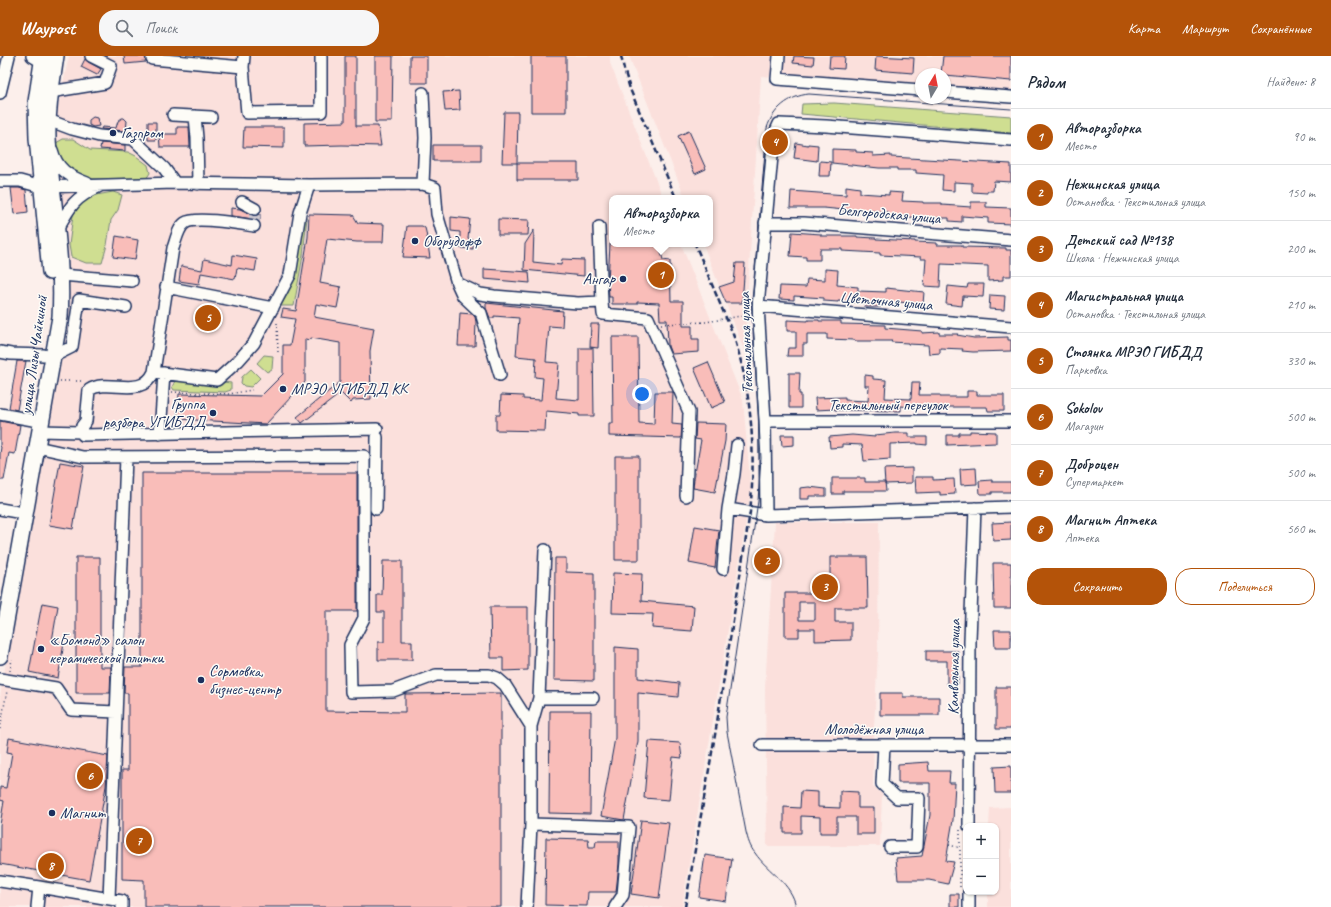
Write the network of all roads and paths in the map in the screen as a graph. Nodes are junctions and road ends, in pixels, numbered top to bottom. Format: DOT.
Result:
graph roads {
  1 [pos="9,56"];
  2 [pos="56,56"];
  3 [pos="90,56"];
  4 [pos="152,56"];
  5 [pos="321,56"];
  6 [pos="779,56"];
  7 [pos="39,58"];
  8 [pos="243,61"];
  9 [pos="915,90"];
  10 [pos="50,92"];
  11 [pos="951,92"];
  12 [pos="0,93"];
  13 [pos="423,93"];
  14 [pos="1011,97"];
  15 [pos="173,115"];
  16 [pos="195,116"];
  17 [pos="211,117"];
  18 [pos="48,120"];
  19 [pos="48,138"];
  20 [pos="1011,140"];
  21 [pos="0,181"];
  22 [pos="175,183"];
  23 [pos="105,184"];
  24 [pos="198,184"];
  25 [pos="424,184"];
  26 [pos="309,185"];
  27 [pos="47,186"];
  28 [pos="242,202"];
  29 [pos="255,209"];
  30 [pos="765,222"];
  31 [pos="254,226"];
  32 [pos="599,227"];
  33 [pos="57,230"];
  34 [pos="1011,240"];
  35 [pos="61,275"];
  36 [pos="132,281"];
  37 [pos="457,283"];
  38 [pos="166,287"];
  39 [pos="602,302"];
  40 [pos="126,307"];
  41 [pos="273,308"];
  42 [pos="753,308"];
  43 [pos="657,324"];
  44 [pos="1011,327"];
  45 [pos="0,352"];
  46 [pos="278,353"];
  47 [pos="49,356"];
  48 [pos="159,373"];
  49 [pos="500,375"];
  50 [pos="59,380"];
  51 [pos="90,382"];
  52 [pos="252,390"];
  53 [pos="163,392"];
  54 [pos="0,414"];
  55 [pos="765,421"];
  56 [pos="1011,421"];
  57 [pos="36,425"];
  58 [pos="81,432"];
  59 [pos="160,434"];
  60 [pos="737,445"];
  61 [pos="37,447"];
  62 [pos="126,457"];
  63 [pos="686,496"];
  64 [pos="1011,507"];
  65 [pos="975,508"];
  66 [pos="0,509"];
  67 [pos="376,509"];
  68 [pos="728,509"];
  69 [pos="17,512"];
  70 [pos="766,514"];
  71 [pos="545,550"];
  72 [pos="723,569"];
  73 [pos="0,602"];
  74 [pos="2,631"];
  75 [pos="6,657"];
  76 [pos="4,680"];
  77 [pos="539,698"];
  78 [pos="593,698"];
  79 [pos="116,712"];
  80 [pos="531,726"];
  81 [pos="0,729"];
  82 [pos="969,744"];
  83 [pos="762,745"];
  84 [pos="884,745"];
  85 [pos="1011,745"];
  86 [pos="969,823"];
  87 [pos="531,824"];
  88 [pos="949,845"];
  89 [pos="890,847"];
  90 [pos="960,848"];
  91 [pos="0,881"];
  92 [pos="39,888"];
  93 [pos="969,895"];
  94 [pos="109,899"];
  95 [pos="37,907"];
  96 [pos="122,907"];
  97 [pos="527,907"];
  98 [pos="616,907"];
  99 [pos="969,907"];
  1 -- 12 [label="street"];
  2 -- 10 [label="main road, улица Лизы Чайкиной"];
  3 -- 10 [label="street"];
  4 -- 8 [label="street"];
  5 -- 8 [label="street"];
  6 -- 9 [label="street"];
  7 -- 27 [label="main road, улица Лизы Чайкиной"];
  10 -- 18 [label="main road, улица Лизы Чайкиной"];
  11 -- 14 [label="street"];
  13 -- 25 [label="street"];
  15 -- 16 [label="street"];
  16 -- 17 [label="street"];
  16 -- 24 [label="street"];
  18 -- 19 [label="main road, улица Лизы Чайкиной"];
  18 -- 22 [label="street"];
  19 -- 23 [label="street"];
  19 -- 27 [label="main road, улица Лизы Чайкиной"];
  20 -- 30 [label="street, Текстильная улица"];
  21 -- 27 [label="street"];
  22 -- 23 [label="street"];
  22 -- 24 [label="street"];
  23 -- 27 [label="street"];
  23 -- 33 [label="street"];
  24 -- 26 [label="street"];
  25 -- 26 [label="street"];
  25 -- 37 [label="street"];
  26 -- 41 [label="street"];
  27 -- 33 [label="main road, улица Лизы Чайкиной"];
  27 -- 47 [label="main road, улица Лизы Чайкиной"];
  28 -- 29 [label="street"];
  30 -- 34 [label="street, Белгородская улица"];
  30 -- 42 [label="street, Текстильная улица"];
  31 -- 38 [label="street"];
  32 -- 39 [label="street"];
  33 -- 35 [label="main road, улица Лизы Чайкиной"];
  35 -- 36 [label="street"];
  35 -- 47 [label="main road, улица Лизы Чайкиной"];
  37 -- 39 [label="street"];
  37 -- 49 [label="street"];
  38 -- 41 [label="street"];
  38 -- 48 [label="street"];
  39 -- 63 [label="street"];
  40 -- 47 [label="street"];
  41 -- 46 [label="path"];
  41 -- 48 [label="street"];
  42 -- 43 [label="path"];
  42 -- 44 [label="street, Цветочная улица"];
  42 -- 55 [label="street, Текстильная улица"];
  45 -- 47 [label="street"];
  47 -- 57 [label="main road, улица Лизы Чайкиной"];
  48 -- 53 [label="street"];
  48 -- 58 [label="street"];
  50 -- 51 [label="path"];
  52 -- 53 [label="path"];
  53 -- 59 [label="street"];
  54 -- 57 [label="street"];
  55 -- 56 [label="street, Текстильный переулок"];
  55 -- 70 [label="street, Текстильная улица"];
  57 -- 58 [label="street"];
  57 -- 61 [label="main road, улица Лизы Чайкиной"];
  57 -- 69 [label="main road, улица Лизы Чайкиной"];
  58 -- 59 [label="street"];
  59 -- 67 [label="street"];
  60 -- 68 [label="street"];
  61 -- 62 [label="street"];
  61 -- 74 [label="main road, улица Лизы Чайкиной"];
  62 -- 79 [label="street"];
  62 -- 80 [label="street"];
  64 -- 65 [label="street"];
  65 -- 70 [label="street"];
  65 -- 82 [label="street, Камвольная улица"];
  66 -- 69 [label="street"];
  68 -- 70 [label="street"];
  68 -- 72 [label="street"];
  69 -- 73 [label="main road, улица Лизы Чайкиной"];
  71 -- 77 [label="street"];
  74 -- 75 [label="main road, улица Лизы Чайкиной"];
  75 -- 76 [label="path"];
  76 -- 79 [label="street"];
  76 -- 81 [label="path"];
  77 -- 78 [label="street"];
  77 -- 80 [label="street"];
  79 -- 94 [label="street"];
  80 -- 87 [label="street"];
  82 -- 84 [label="street, Молодёжная улица"];
  82 -- 85 [label="street, Молодёжная улица"];
  82 -- 86 [label="street, Камвольная улица"];
  83 -- 84 [label="street, Молодёжная улица"];
  84 -- 89 [label="street"];
  87 -- 97 [label="street"];
  87 -- 98 [label="street"];
  88 -- 90 [label="path"];
  91 -- 92 [label="street"];
  92 -- 94 [label="street"];
  92 -- 95 [label="street"];
  93 -- 99 [label="street"];
  94 -- 96 [label="street"];
}
